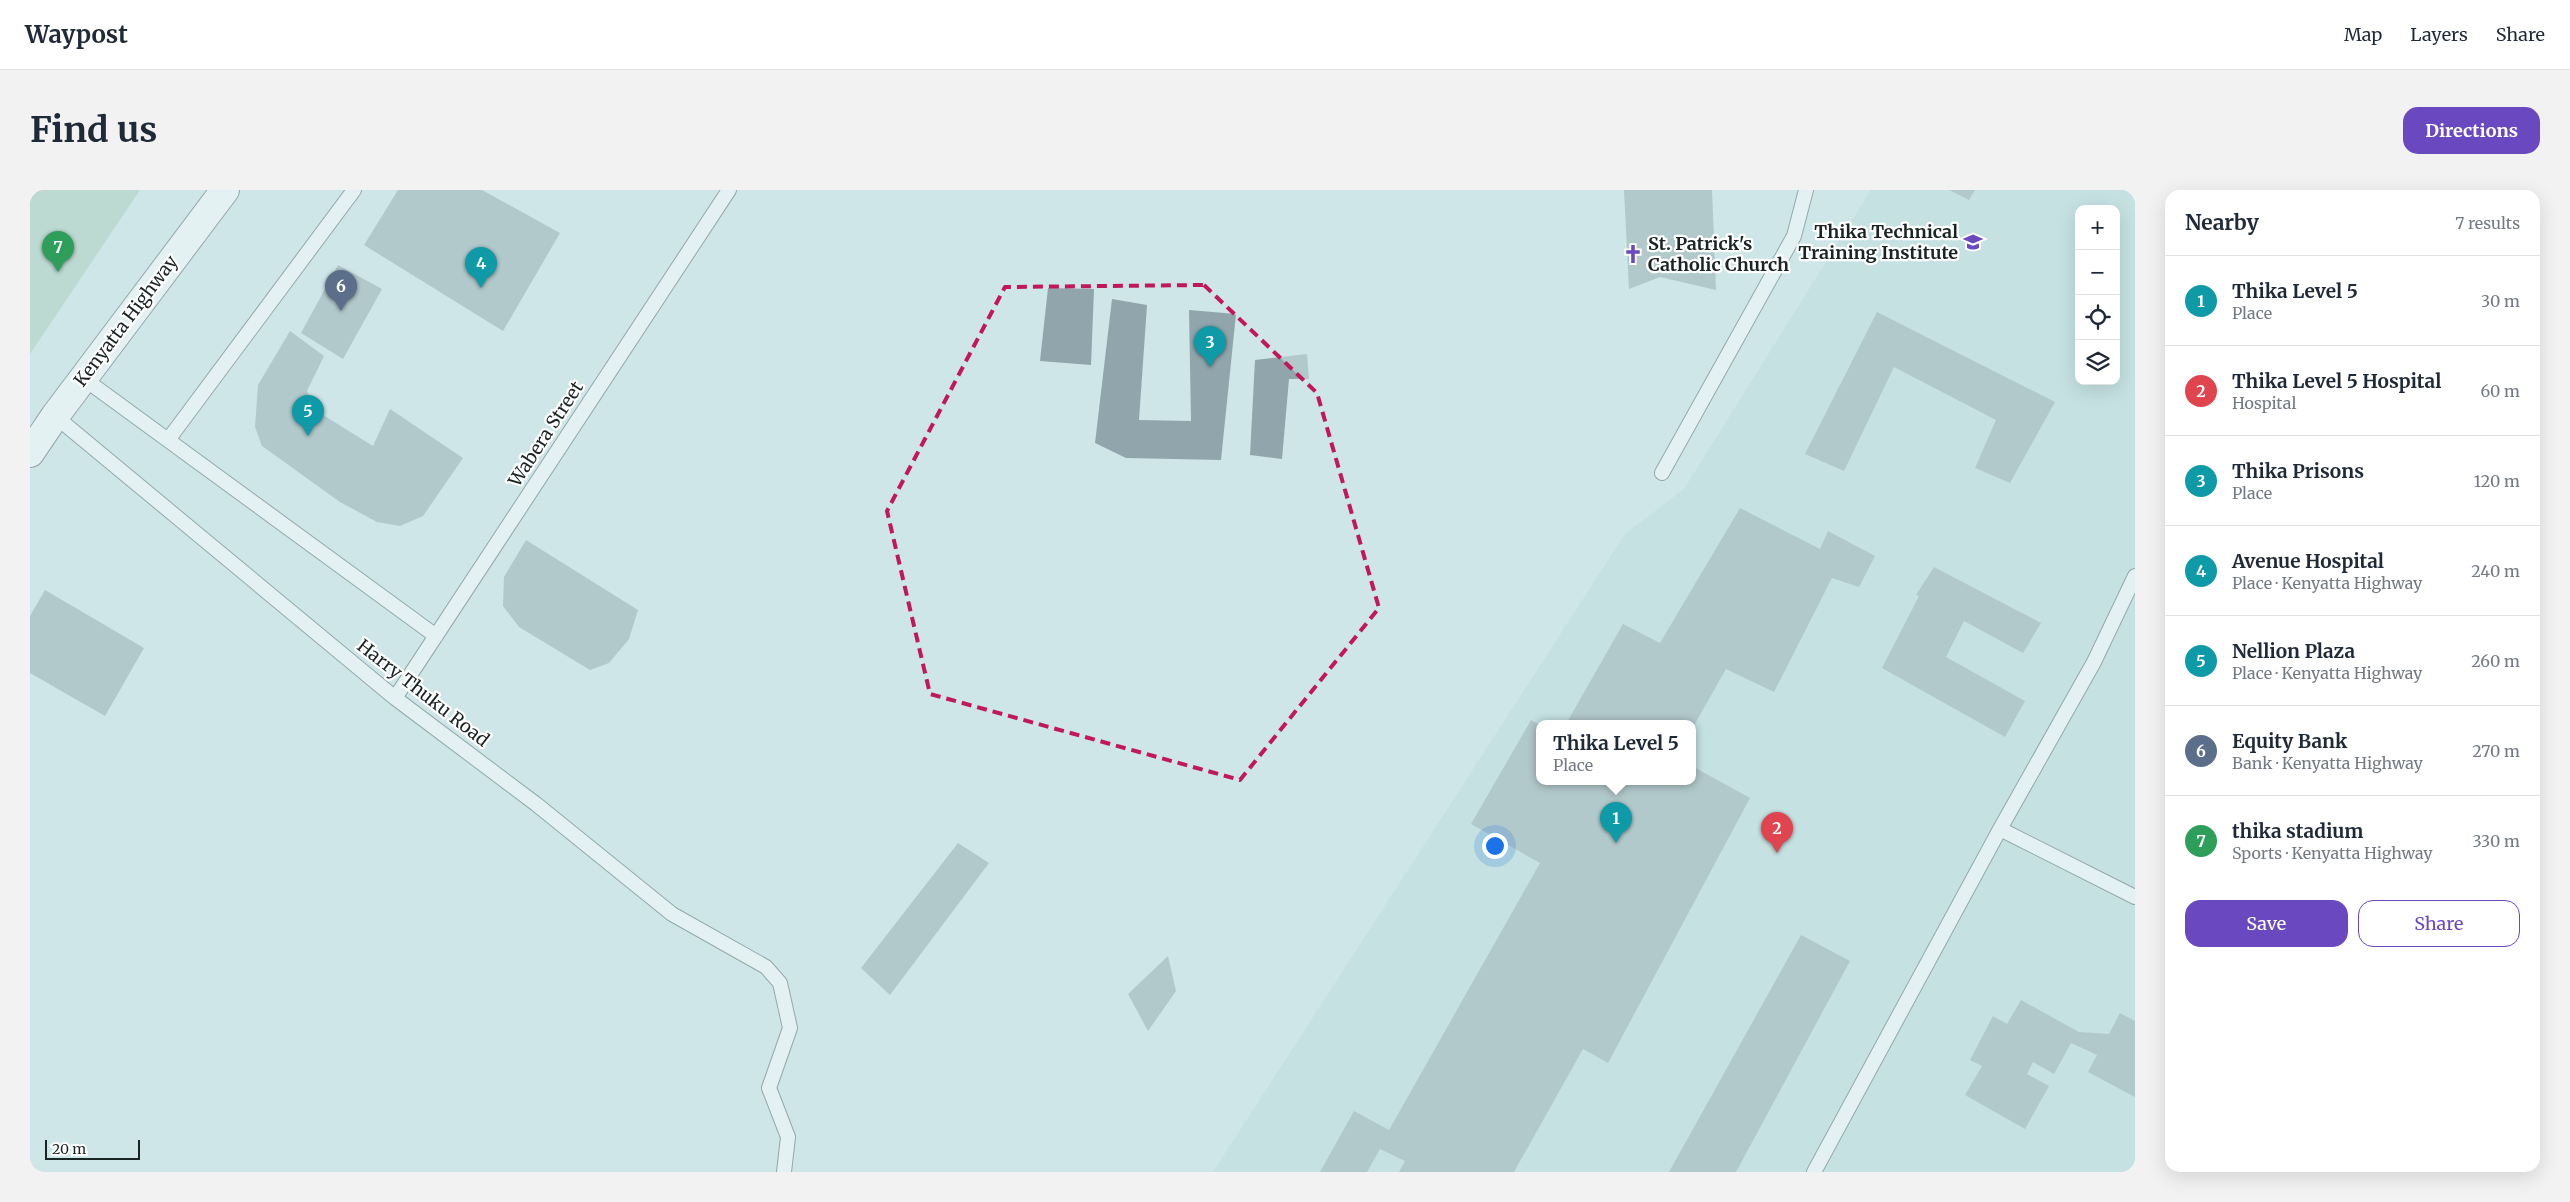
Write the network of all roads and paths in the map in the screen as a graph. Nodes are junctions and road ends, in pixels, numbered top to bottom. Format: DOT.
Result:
graph roads {
  1 [pos="225,190"];
  2 [pos="354,190"];
  3 [pos="729,190"];
  4 [pos="1806,190"];
  5 [pos="83,378"];
  6 [pos="55,416"];
  7 [pos="168,440"];
  8 [pos="30,452"];
  9 [pos="1662,473"];
  10 [pos="2135,576"];
  11 [pos="2130,601"];
  12 [pos="436,636"];
  13 [pos="395,698"];
  14 [pos="2000,829"];
  15 [pos="2135,897"];
  16 [pos="784,1172"];
  17 [pos="1814,1172"];
  1 -- 5 [label="street, Kenyatta Highway"];
  2 -- 7 [label="lane"];
  3 -- 12 [label="lane, Wabera Street"];
  4 -- 9 [label="lane"];
  5 -- 6 [label="street, Kenyatta Highway"];
  5 -- 7 [label="lane"];
  6 -- 8 [label="street, Kenyatta Highway"];
  6 -- 13 [label="lane, Harry Thuku Road"];
  7 -- 12 [label="lane"];
  10 -- 11 [label="lane"];
  11 -- 14 [label="lane"];
  12 -- 13 [label="lane, Wabera Street"];
  13 -- 16 [label="lane, Harry Thuku Road"];
  14 -- 15 [label="lane"];
  14 -- 17 [label="lane"];
}
